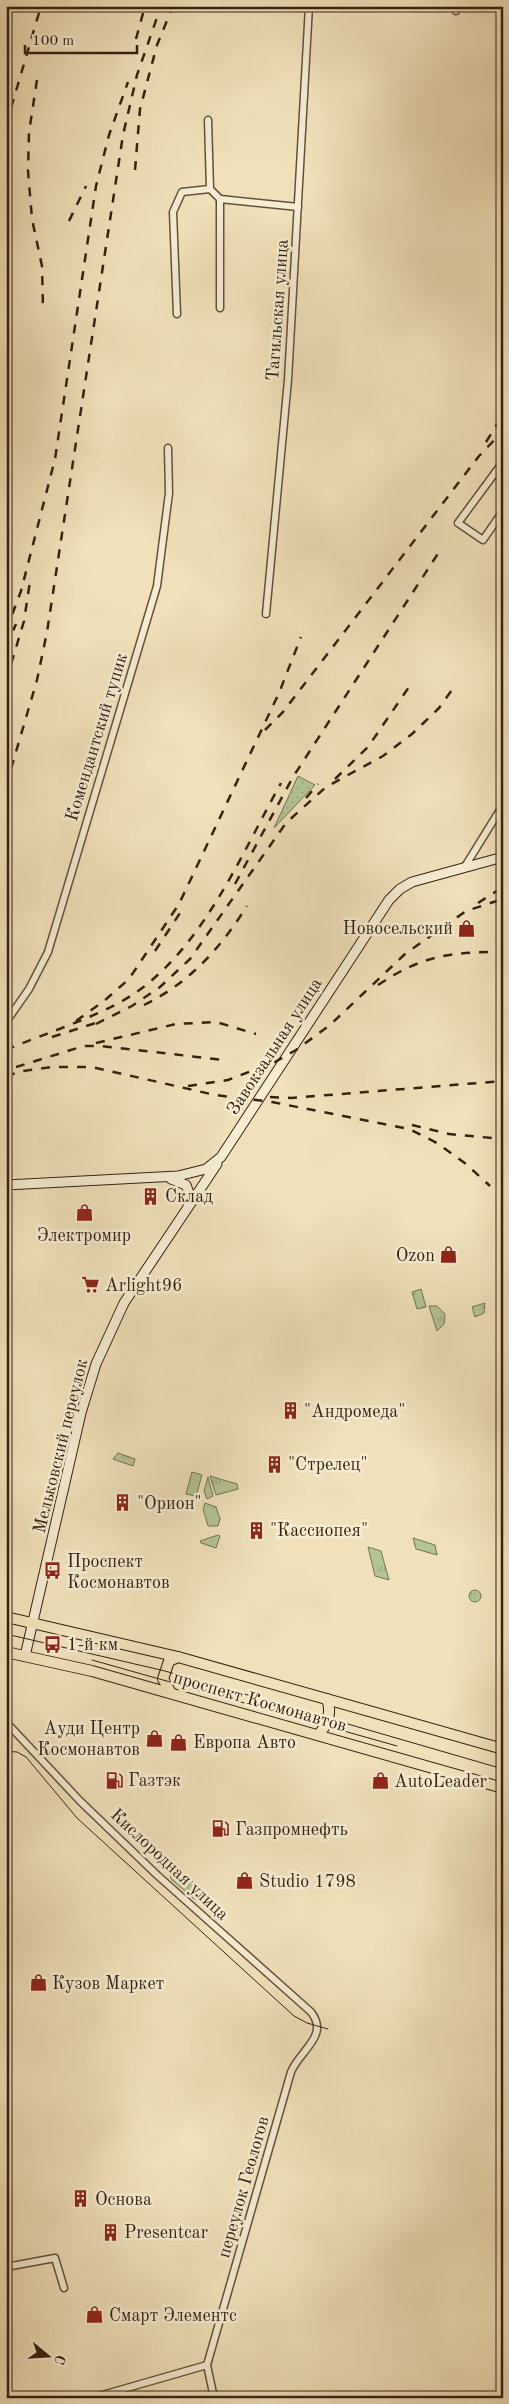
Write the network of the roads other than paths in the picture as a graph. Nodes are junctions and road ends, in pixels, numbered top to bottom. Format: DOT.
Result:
graph roads {
  1 [pos="309,6"];
  2 [pos="208,120"];
  3 [pos="210,189"];
  4 [pos="220,199"];
  5 [pos="298,207"];
  6 [pos="220,308"];
  7 [pos="177,314"];
  8 [pos="168,448"];
  9 [pos="503,462"];
  10 [pos="503,512"];
  11 [pos="266,614"];
  12 [pos="503,805"];
  13 [pos="503,857"];
  14 [pos="463,869"];
  15 [pos="6,1022"];
  16 [pos="222,1157"];
  17 [pos="163,1178"];
  18 [pos="6,1185"];
  19 [pos="184,1216"];
  20 [pos="6,1618"];
  21 [pos="33,1623"];
  22 [pos="6,1652"];
  23 [pos="25,1656"];
  24 [pos="178,1657"];
  25 [pos="171,1693"];
  26 [pos="327,1699"];
  27 [pos="6,1722"];
  28 [pos="318,1734"];
  29 [pos="503,1749"];
  30 [pos="503,1788"];
  31 [pos="316,2023"];
  32 [pos="6,2267"];
  33 [pos="64,2288"];
  34 [pos="207,2365"];
  35 [pos="92,2398"];
  36 [pos="214,2398"];
  1 -- 5 [label="street, Тагильская улица"];
  2 -- 3 [label="street"];
  3 -- 4 [label="street"];
  3 -- 7 [label="street"];
  4 -- 5 [label="street"];
  4 -- 6 [label="street"];
  5 -- 11 [label="street, Тагильская улица"];
  8 -- 15 [label="street, Комендантский тупик"];
  9 -- 10 [label="street"];
  12 -- 14 [label="street"];
  13 -- 14 [label="main road, Завокзальная улица"];
  14 -- 16 [label="main road, Завокзальная улица"];
  16 -- 17 [label="main road, Завокзальная улица"];
  16 -- 19 [label="main road, Мельковский переулок"];
  17 -- 18 [label="main road, Завокзальная улица"];
  17 -- 19 [label="main road"];
  19 -- 21 [label="main road, Мельковский переулок"];
  20 -- 21 [label="main road, проспект Космонавтов"];
  21 -- 23 [label="main road, Мельковский переулок"];
  21 -- 24 [label="main road, проспект Космонавтов"];
  22 -- 23 [label="main road, проспект Космонавтов"];
  23 -- 25 [label="main road, проспект Космонавтов"];
  24 -- 25 [label="main road"];
  24 -- 26 [label="main road, проспект Космонавтов"];
  25 -- 28 [label="main road, проспект Космонавтов"];
  26 -- 28 [label="main road"];
  26 -- 29 [label="main road, проспект Космонавтов"];
  27 -- 31 [label="street, Кислородная улица"];
  28 -- 30 [label="main road, проспект Космонавтов"];
  31 -- 34 [label="street, переулок Геологов"];
  32 -- 33 [label="street"];
  34 -- 35 [label="street"];
  34 -- 36 [label="street"];
}
